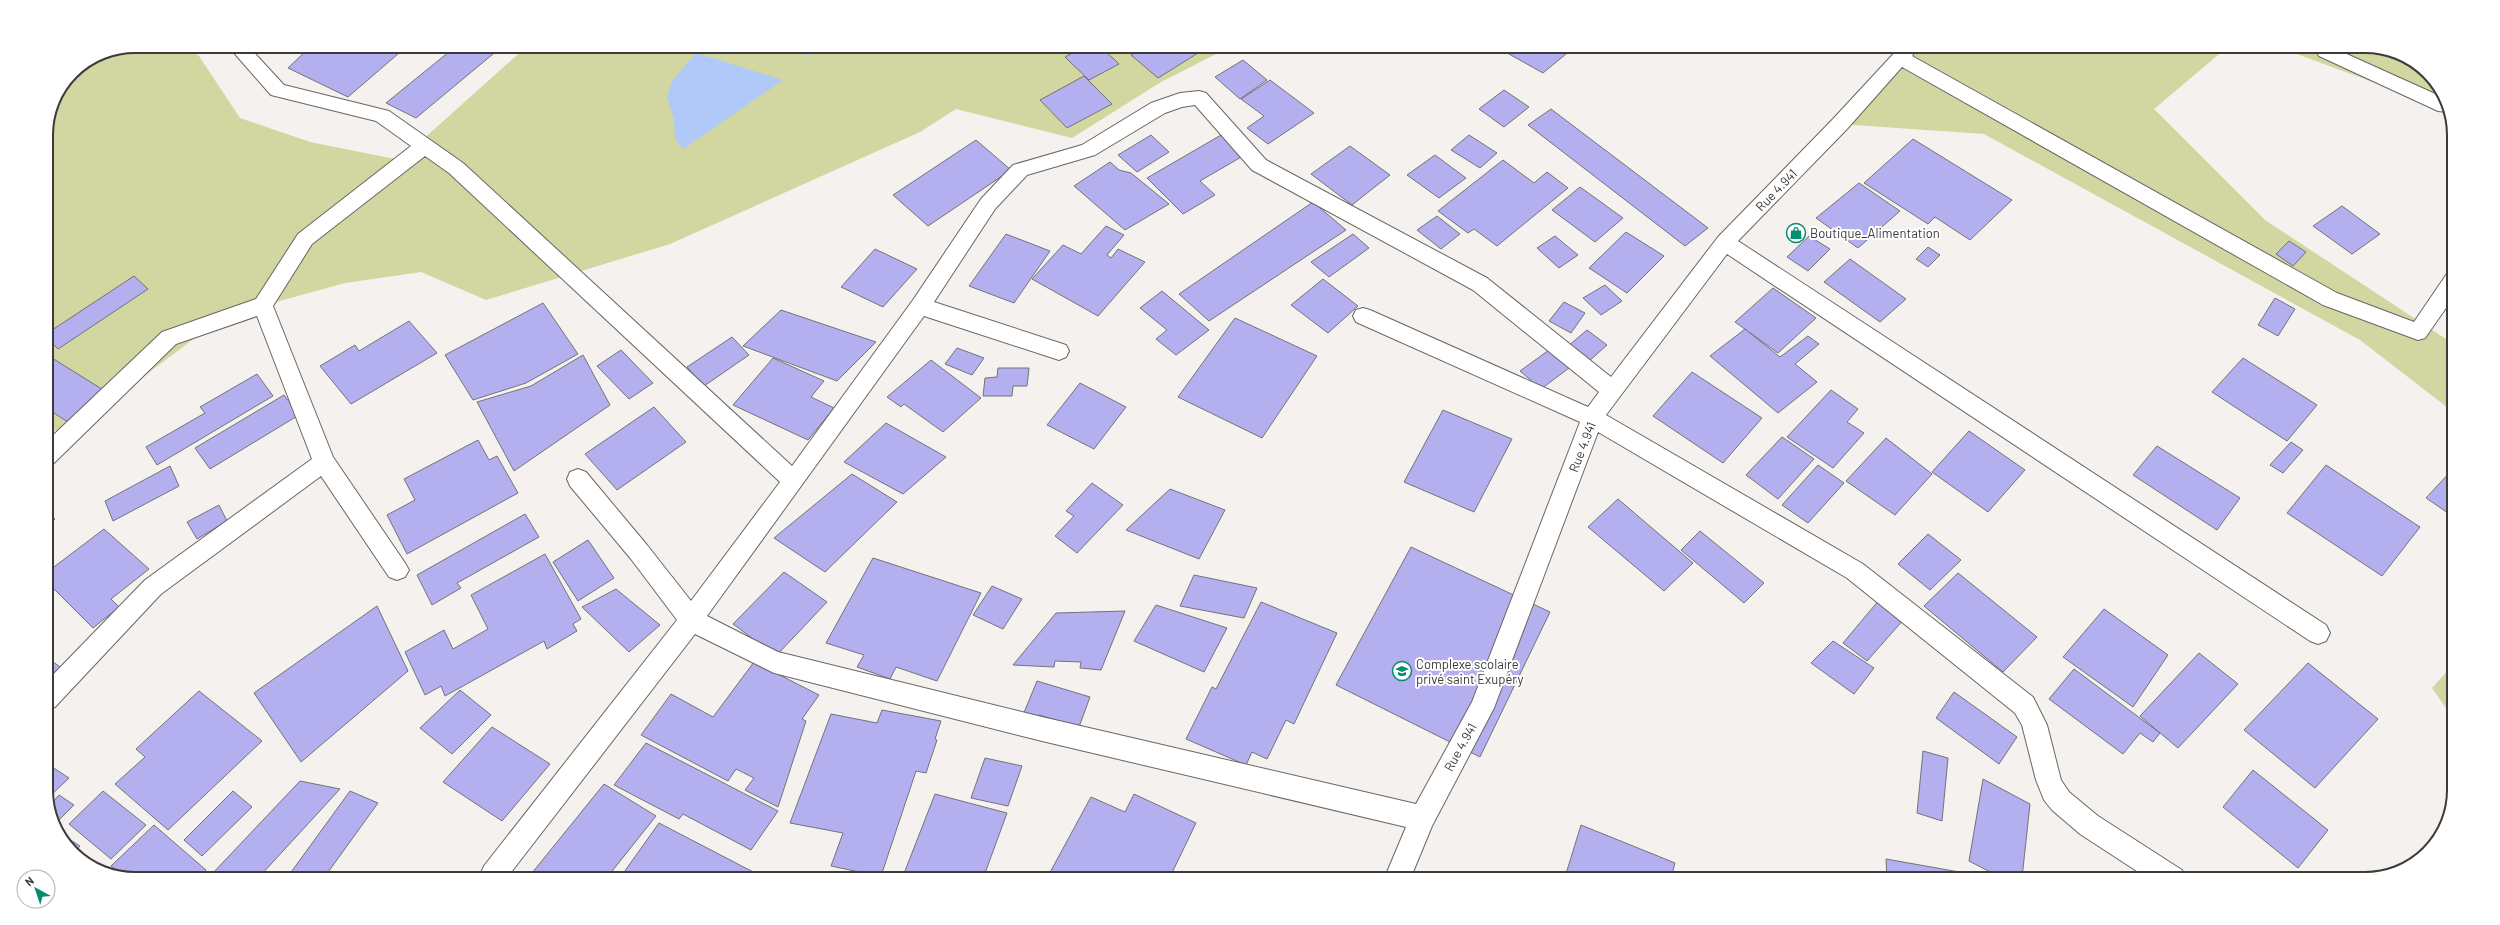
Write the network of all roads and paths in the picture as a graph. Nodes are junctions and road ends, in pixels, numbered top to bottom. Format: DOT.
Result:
graph roads {
  1 [pos="244,53"];
  2 [pos="1903,53"];
  3 [pos="2330,53"];
  4 [pos="2441,104"];
  5 [pos="425,146"];
  6 [pos="1725,242"];
  7 [pos="2447,290"];
  8 [pos="263,305"];
  9 [pos="920,306"];
  10 [pos="1363,316"];
  11 [pos="1059,350"];
  12 [pos="1613,391"];
  13 [pos="1592,418"];
  14 [pos="53,449"];
  15 [pos="324,462"];
  16 [pos="578,479"];
  17 [pos="794,481"];
  18 [pos="398,570"];
  19 [pos="691,620"];
  20 [pos="2318,633"];
  21 [pos="53,691"];
  22 [pos="1422,818"];
  23 [pos="495,872"];
  24 [pos="1400,872"];
  25 [pos="2162,872"];
  1 -- 5 [label="street"];
  2 -- 6 [label="street, Rue 4.941"];
  2 -- 7 [label="street"];
  3 -- 4 [label="street"];
  5 -- 8 [label="street"];
  5 -- 17 [label="street"];
  6 -- 12 [label="street, Rue 4.941"];
  6 -- 20 [label="street"];
  8 -- 14 [label="street"];
  8 -- 15 [label="street"];
  9 -- 11 [label="street"];
  9 -- 12 [label="street"];
  9 -- 17 [label="street"];
  10 -- 13 [label="street"];
  12 -- 13 [label="street, Rue 4.941"];
  13 -- 22 [label="street, Rue 4.941"];
  13 -- 25 [label="street"];
  15 -- 18 [label="street"];
  15 -- 21 [label="street"];
  16 -- 19 [label="street"];
  17 -- 19 [label="street"];
  19 -- 22 [label="street"];
  19 -- 23 [label="street"];
  22 -- 24 [label="street, Rue 4.941"];
}
